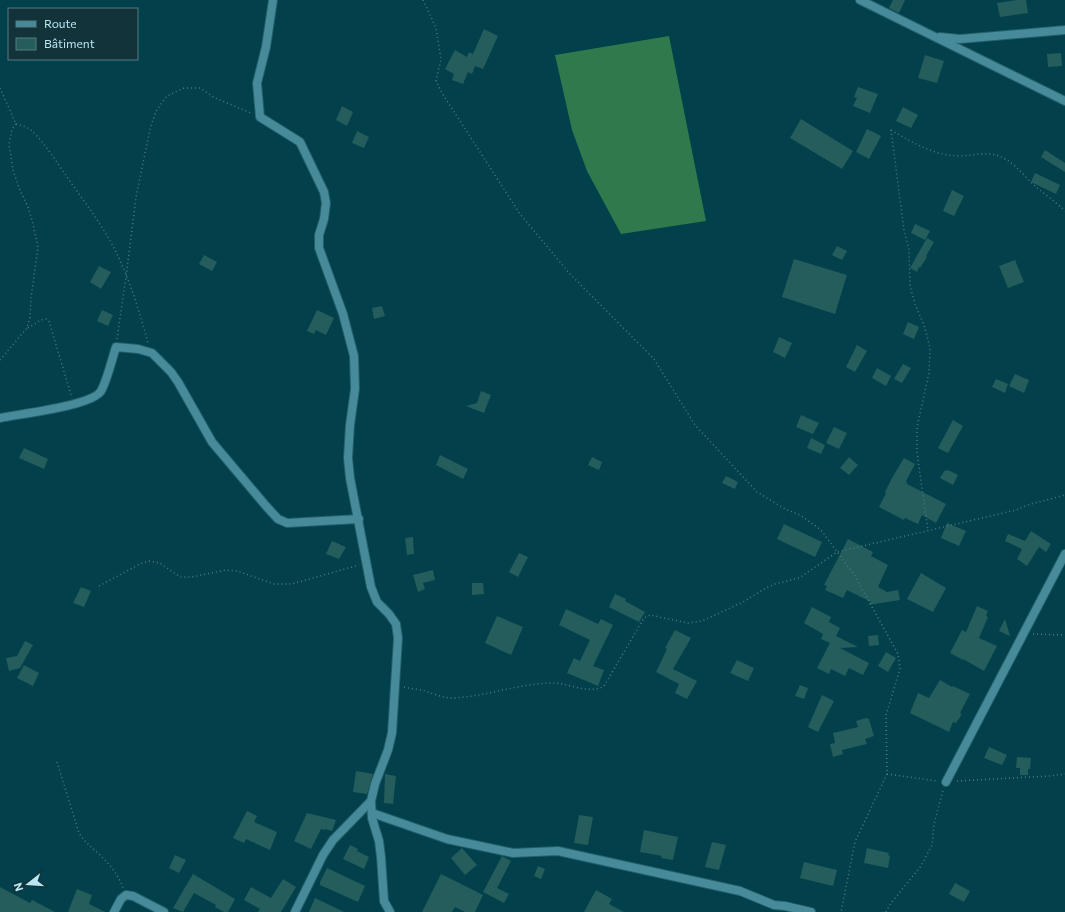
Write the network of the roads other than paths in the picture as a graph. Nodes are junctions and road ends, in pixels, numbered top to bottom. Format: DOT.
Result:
graph roads {
  1 [pos="273,0"];
  2 [pos="860,0"];
  3 [pos="1065,30"];
  4 [pos="935,37"];
  5 [pos="1065,101"];
  6 [pos="0,418"];
  7 [pos="359,519"];
  8 [pos="1065,554"];
  9 [pos="946,782"];
  10 [pos="371,800"];
  11 [pos="372,813"];
  12 [pos="774,905"];
  13 [pos="767,911"];
  14 [pos="114,912"];
  15 [pos="164,912"];
  16 [pos="295,912"];
  17 [pos="390,912"];
  18 [pos="812,912"];
  1 -- 7 [label="street"];
  2 -- 4 [label="street"];
  3 -- 4 [label="street"];
  4 -- 5 [label="street"];
  6 -- 7 [label="street"];
  7 -- 10 [label="street"];
  8 -- 9 [label="street"];
  10 -- 11 [label="street"];
  10 -- 16 [label="street"];
  11 -- 12 [label="street"];
  11 -- 17 [label="street"];
  12 -- 13 [label="street"];
  12 -- 18 [label="street"];
  14 -- 15 [label="street"];
}
